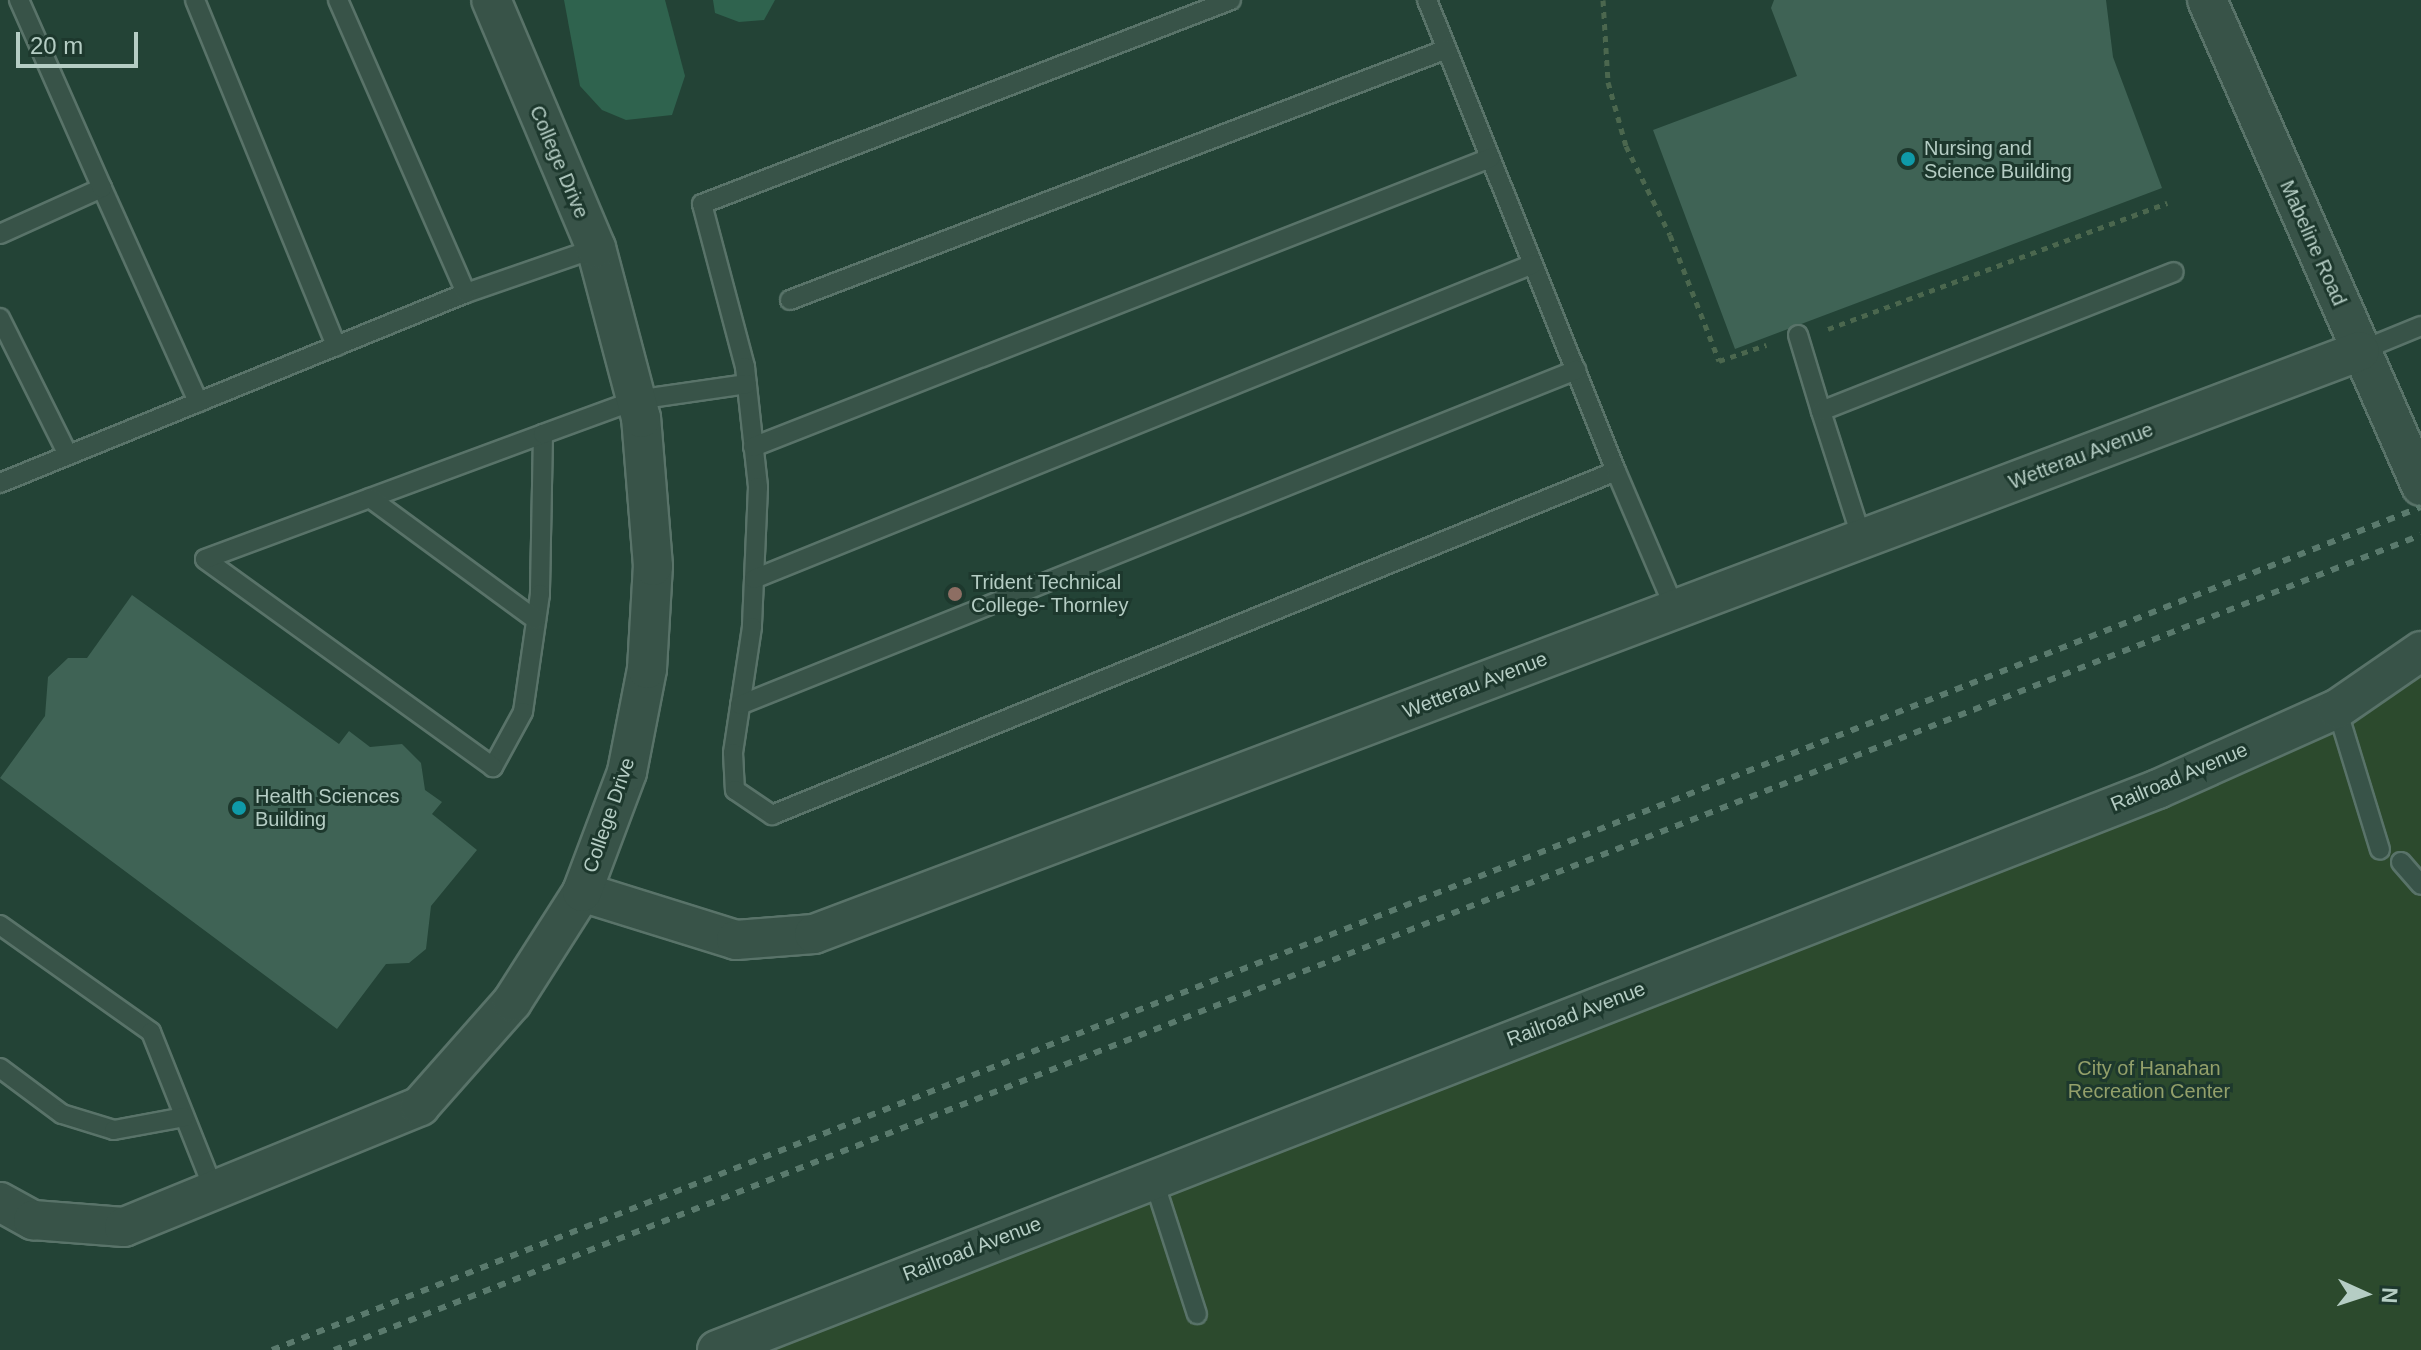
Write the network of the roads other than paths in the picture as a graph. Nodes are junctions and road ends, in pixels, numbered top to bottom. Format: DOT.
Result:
graph roads {
  1 [pos="19,0"];
  2 [pos="195,0"];
  3 [pos="338,0"];
  4 [pos="491,0"];
  5 [pos="1231,0"];
  6 [pos="1427,0"];
  7 [pos="2207,0"];
  8 [pos="1447,49"];
  9 [pos="1490,158"];
  10 [pos="102,188"];
  11 [pos="0,234"];
  12 [pos="596,248"];
  13 [pos="1533,264"];
  14 [pos="2174,272"];
  15 [pos="466,293"];
  16 [pos="790,300"];
  17 [pos="0,318"];
  18 [pos="2421,326"];
  19 [pos="1798,335"];
  20 [pos="336,346"];
  21 [pos="2360,351"];
  22 [pos="1576,370"];
  23 [pos="747,384"];
  24 [pos="636,400"];
  25 [pos="198,402"];
  26 [pos="1821,411"];
  27 [pos="543,434"];
  28 [pos="753,447"];
  29 [pos="68,455"];
  30 [pos="1616,471"];
  31 [pos="0,483"];
  32 [pos="2421,486"];
  33 [pos="370,498"];
  34 [pos="1862,539"];
  35 [pos="754,579"];
  36 [pos="1675,609"];
  37 [pos="536,620"];
  38 [pos="2421,651"];
  39 [pos="740,705"];
  40 [pos="2337,709"];
  41 [pos="2380,850"];
  42 [pos="2401,862"];
  43 [pos="2421,885"];
  44 [pos="582,892"];
  45 [pos="0,925"];
  46 [pos="0,1068"];
  47 [pos="184,1117"];
  48 [pos="1153,1178"];
  49 [pos="214,1190"];
  50 [pos="0,1202"];
  51 [pos="1197,1314"];
  52 [pos="717,1350"];
  1 -- 10 [label="lane"];
  2 -- 20 [label="lane"];
  3 -- 15 [label="lane"];
  4 -- 12 [label="street, College Drive"];
  5 -- 23 [label="lane"];
  6 -- 8 [label="lane"];
  7 -- 21 [label="street, Mabeline Road"];
  8 -- 9 [label="lane"];
  8 -- 16 [label="lane"];
  9 -- 13 [label="lane"];
  9 -- 28 [label="lane"];
  10 -- 11 [label="lane"];
  10 -- 25 [label="lane"];
  12 -- 15 [label="lane"];
  12 -- 24 [label="street, College Drive"];
  13 -- 22 [label="lane"];
  13 -- 35 [label="lane"];
  14 -- 26 [label="lane"];
  15 -- 20 [label="lane"];
  17 -- 29 [label="lane"];
  18 -- 21 [label="lane"];
  19 -- 26 [label="lane"];
  20 -- 25 [label="lane"];
  21 -- 32 [label="street, Mabeline Road"];
  21 -- 34 [label="street, Wetterau Avenue"];
  22 -- 30 [label="lane"];
  22 -- 39 [label="lane"];
  23 -- 24 [label="lane"];
  23 -- 28 [label="lane"];
  24 -- 27 [label="lane"];
  24 -- 44 [label="street, College Drive"];
  25 -- 29 [label="lane"];
  26 -- 34 [label="lane"];
  27 -- 33 [label="lane"];
  27 -- 37 [label="lane"];
  28 -- 35 [label="lane"];
  29 -- 31 [label="lane"];
  30 -- 36 [label="lane"];
  30 -- 39 [label="lane"];
  33 -- 37 [label="lane"];
  33 -- 37 [label="lane"];
  34 -- 36 [label="street, Wetterau Avenue"];
  35 -- 39 [label="lane"];
  36 -- 44 [label="street, Wetterau Avenue"];
  38 -- 40 [label="street, Railroad Avenue"];
  40 -- 41 [label="lane"];
  40 -- 48 [label="street, Railroad Avenue"];
  42 -- 43 [label="lane"];
  44 -- 49 [label="street, College Drive"];
  45 -- 47 [label="lane"];
  46 -- 47 [label="lane"];
  47 -- 49 [label="lane"];
  48 -- 51 [label="lane"];
  48 -- 52 [label="street, Railroad Avenue"];
  49 -- 50 [label="street, College Drive"];
}
